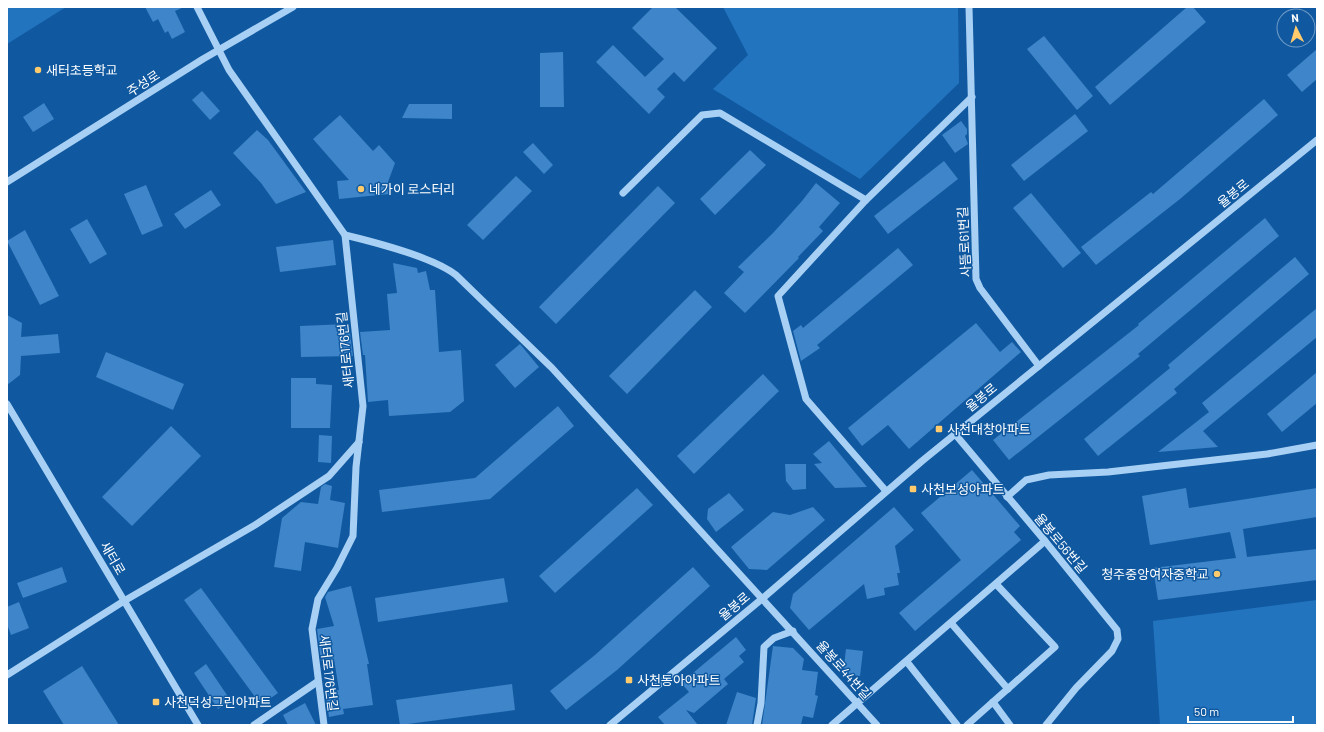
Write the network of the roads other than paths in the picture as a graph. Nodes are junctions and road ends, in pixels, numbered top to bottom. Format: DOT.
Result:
graph roads {
  1 [pos="197,7"];
  2 [pos="293,7"];
  3 [pos="969,7"];
  4 [pos="218,50"];
  5 [pos="972,98"];
  6 [pos="1317,140"];
  7 [pos="7,182"];
  8 [pos="623,193"];
  9 [pos="866,200"];
  10 [pos="345,235"];
  11 [pos="1039,366"];
  12 [pos="7,404"];
  13 [pos="955,434"];
  14 [pos="359,442"];
  15 [pos="1317,445"];
  16 [pos="886,491"];
  17 [pos="1007,497"];
  18 [pos="1045,541"];
  19 [pos="996,584"];
  20 [pos="762,598"];
  21 [pos="124,601"];
  22 [pos="951,623"];
  23 [pos="794,631"];
  24 [pos="907,662"];
  25 [pos="7,675"];
  26 [pos="317,682"];
  27 [pos="1008,689"];
  28 [pos="993,702"];
  29 [pos="858,704"];
  30 [pos="198,725"];
  31 [pos="254,725"];
  32 [pos="324,725"];
  33 [pos="610,725"];
  34 [pos="757,725"];
  35 [pos="832,725"];
  36 [pos="877,725"];
  37 [pos="957,725"];
  38 [pos="967,725"];
  39 [pos="1010,725"];
  40 [pos="1046,725"];
  1 -- 4 [label="street, 새터로176번길"];
  2 -- 4 [label="street, 주성로"];
  3 -- 5 [label="street, 사뜸로61번길"];
  4 -- 7 [label="street, 주성로"];
  4 -- 10 [label="street, 새터로176번길"];
  5 -- 9 [label="street"];
  5 -- 11 [label="street, 사뜸로61번길"];
  6 -- 11 [label="street, 율봉로"];
  8 -- 9 [label="street"];
  9 -- 16 [label="street"];
  10 -- 14 [label="street, 새터로176번길"];
  10 -- 20 [label="street, 율봉로44번길"];
  11 -- 13 [label="street, 율봉로"];
  12 -- 21 [label="street, 새터로"];
  13 -- 16 [label="street, 율봉로"];
  13 -- 17 [label="street, 율봉로56번길"];
  14 -- 21 [label="street"];
  14 -- 26 [label="street, 새터로176번길"];
  15 -- 17 [label="street"];
  16 -- 20 [label="street, 율봉로"];
  17 -- 18 [label="street, 율봉로56번길"];
  18 -- 19 [label="street"];
  18 -- 40 [label="street, 율봉로56번길"];
  19 -- 22 [label="street"];
  19 -- 27 [label="street"];
  20 -- 23 [label="street, 율봉로44번길"];
  20 -- 33 [label="street, 율봉로"];
  21 -- 25 [label="street"];
  21 -- 30 [label="street, 새터로"];
  22 -- 24 [label="street"];
  22 -- 27 [label="street"];
  23 -- 29 [label="street, 율봉로44번길"];
  23 -- 34 [label="street"];
  24 -- 29 [label="street"];
  24 -- 37 [label="street"];
  26 -- 31 [label="street"];
  26 -- 32 [label="street, 새터로176번길"];
  27 -- 28 [label="street"];
  28 -- 38 [label="street"];
  28 -- 39 [label="street"];
  29 -- 35 [label="street"];
  29 -- 36 [label="street, 율봉로44번길"];
}
